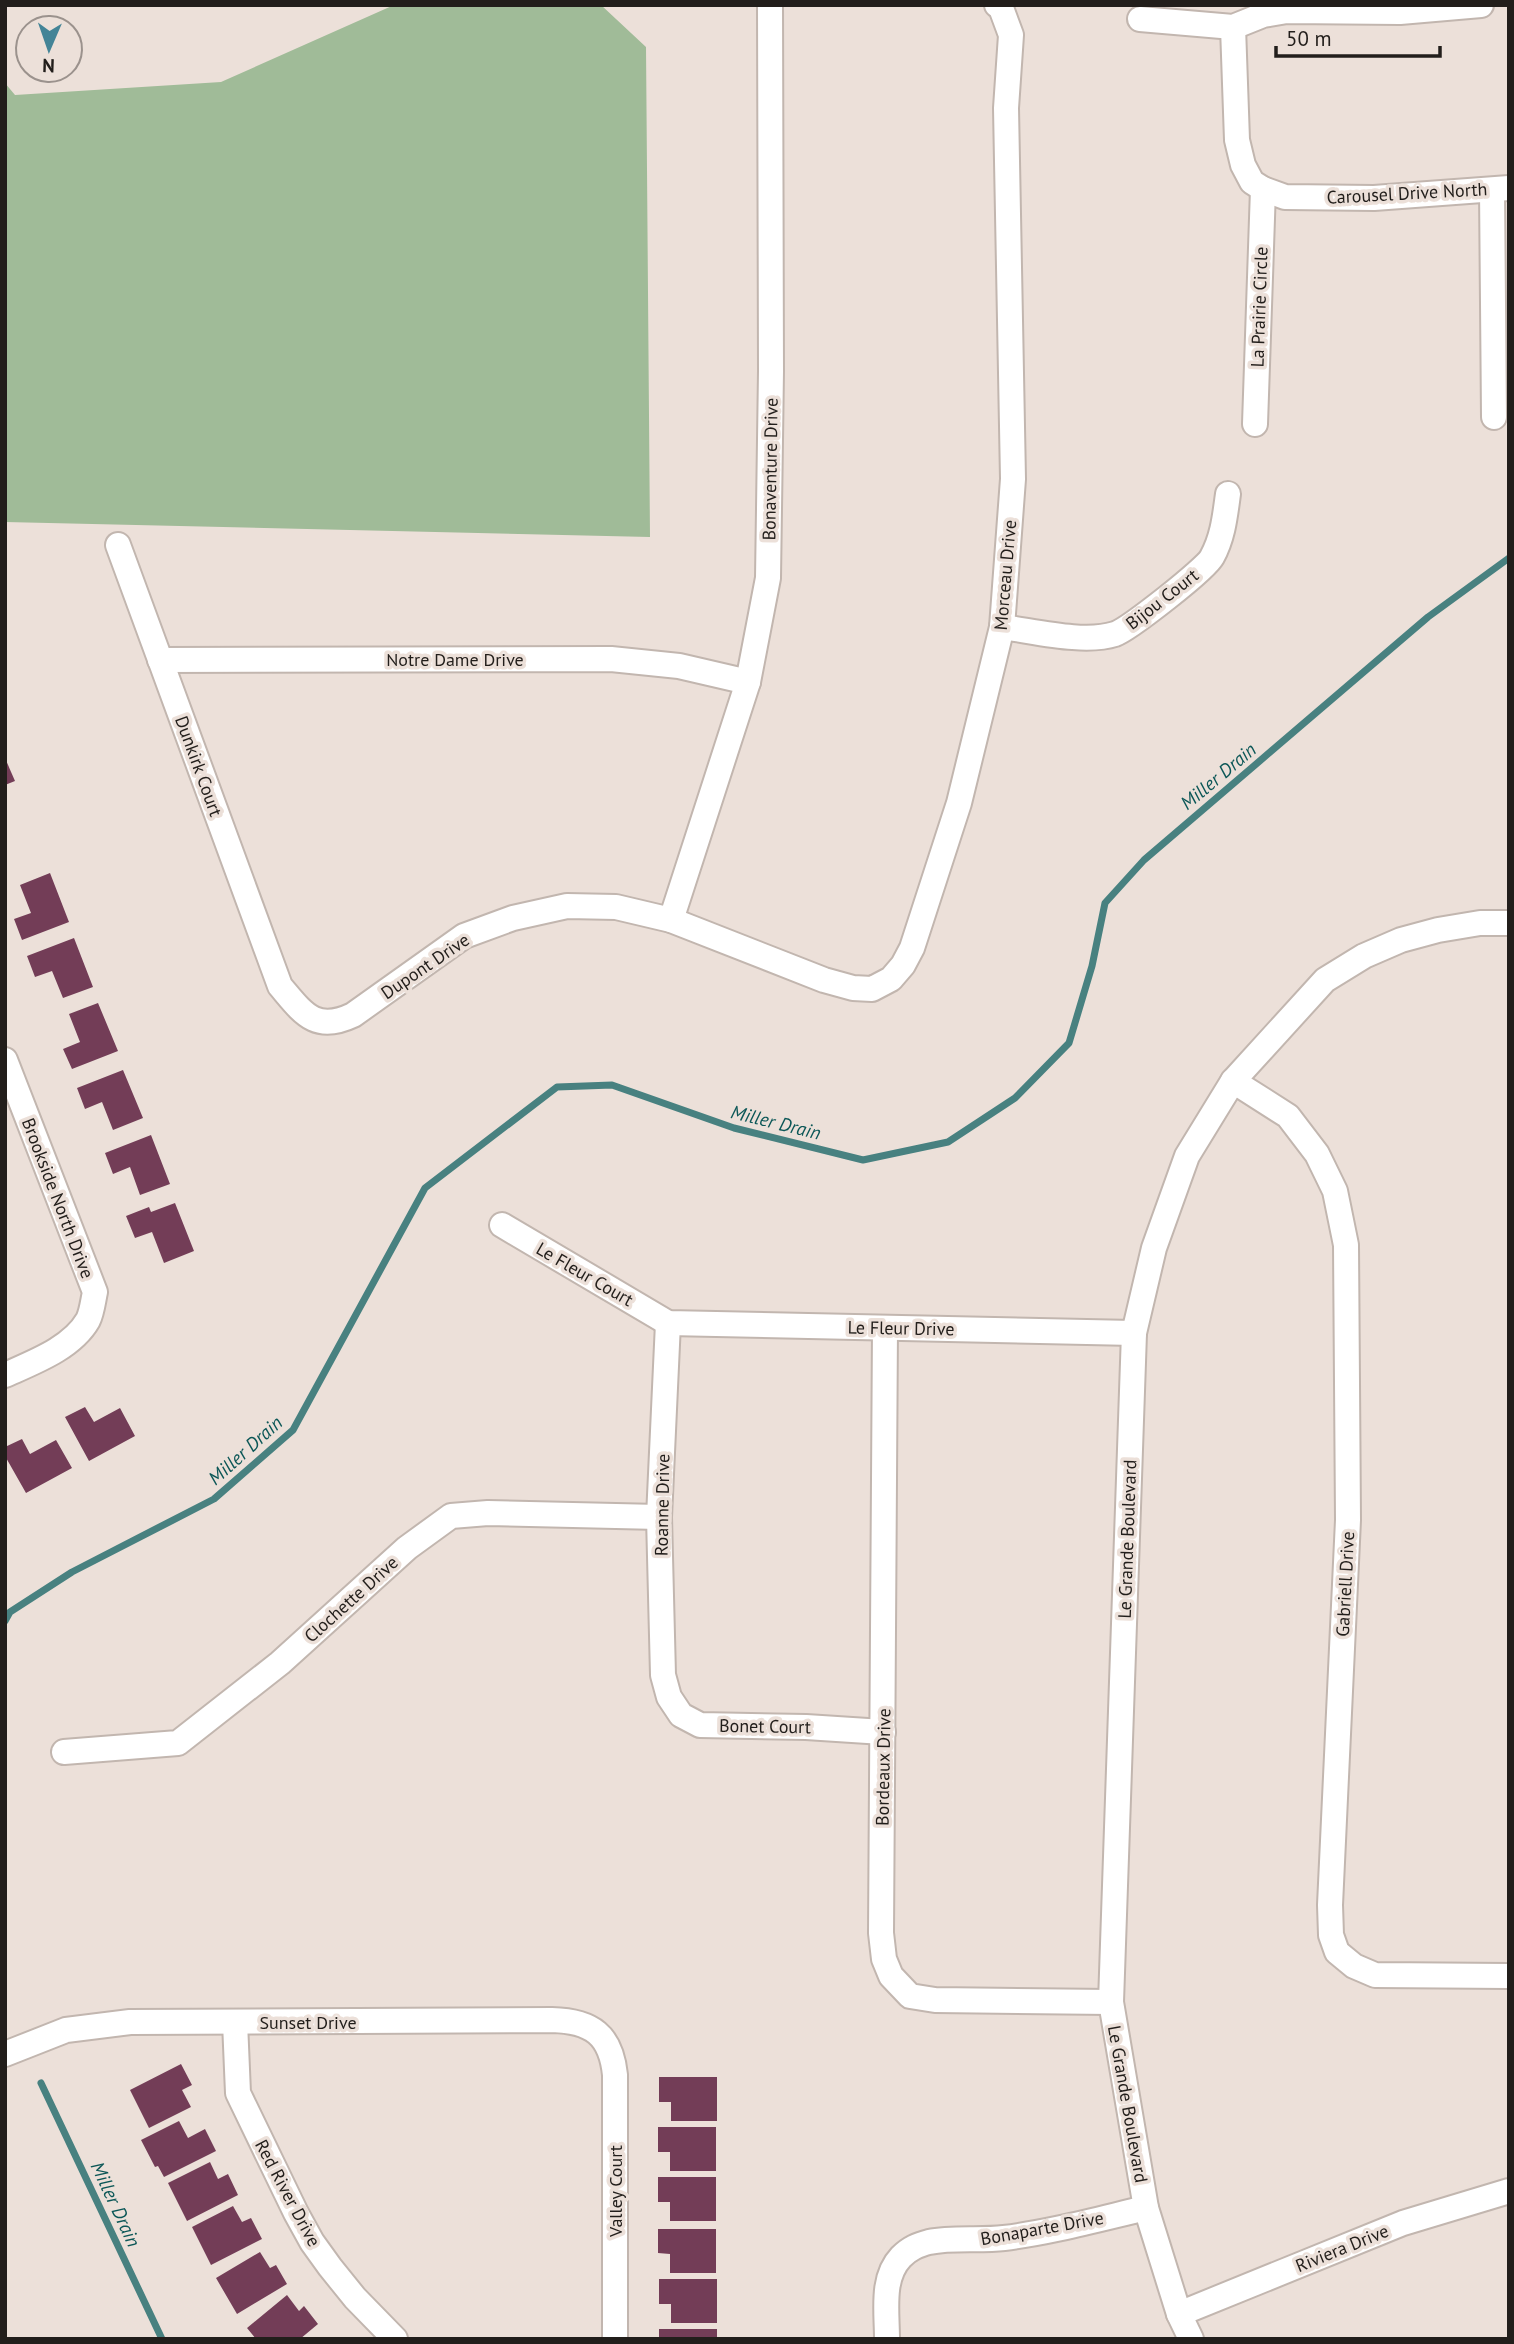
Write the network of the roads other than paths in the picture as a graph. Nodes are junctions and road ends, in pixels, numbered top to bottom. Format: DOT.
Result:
graph roads {
  1 [pos="770,5"];
  2 [pos="997,5"];
  3 [pos="1481,5"];
  4 [pos="1140,19"];
  5 [pos="1233,27"];
  6 [pos="1263,189"];
  7 [pos="1500,189"];
  8 [pos="1494,417"];
  9 [pos="1255,425"];
  10 [pos="1228,494"];
  11 [pos="118,545"];
  12 [pos="1002,627"];
  13 [pos="160,660"];
  14 [pos="748,682"];
  15 [pos="671,920"];
  16 [pos="1509,923"];
  17 [pos="280,986"];
  18 [pos="5,1060"];
  19 [pos="1233,1081"];
  20 [pos="502,1225"];
  21 [pos="668,1323"];
  22 [pos="885,1328"];
  23 [pos="1134,1333"];
  24 [pos="5,1376"];
  25 [pos="659,1517"];
  26 [pos="666,1687"];
  27 [pos="883,1732"];
  28 [pos="64,1752"];
  29 [pos="1509,1976"];
  30 [pos="1111,2002"];
  31 [pos="235,2022"];
  32 [pos="607,2044"];
  33 [pos="5,2054"];
  34 [pos="1509,2191"];
  35 [pos="1146,2208"];
  36 [pos="1179,2314"];
  37 [pos="395,2339"];
  38 [pos="615,2339"];
  39 [pos="887,2339"];
  40 [pos="1191,2339"];
  1 -- 14 [label="street, Bonaventure Drive"];
  2 -- 12 [label="street, Morceau Drive"];
  3 -- 5 [label="street"];
  4 -- 5 [label="street"];
  5 -- 6 [label="street"];
  6 -- 7 [label="street, Carousel Drive North"];
  6 -- 9 [label="street, La Prairie Circle"];
  7 -- 8 [label="street"];
  10 -- 12 [label="street, Bijou Court"];
  11 -- 13 [label="street, Dunkirk Court"];
  12 -- 15 [label="street, Morceau Drive"];
  13 -- 14 [label="street, Notre Dame Drive"];
  13 -- 17 [label="street, Dunkirk Court"];
  14 -- 15 [label="street, Bonaventure Drive"];
  15 -- 17 [label="street, Dupont Drive"];
  16 -- 19 [label="street, Le Grande Boulevard"];
  18 -- 24 [label="street, Brookside North Drive"];
  19 -- 23 [label="street, Le Grande Boulevard"];
  19 -- 29 [label="street, Gabriell Drive"];
  20 -- 21 [label="street, Le Fleur Court"];
  21 -- 22 [label="street, Le Fleur Drive"];
  21 -- 25 [label="street, Roanne Drive"];
  22 -- 23 [label="street, Le Fleur Drive"];
  22 -- 27 [label="street, Bordeaux Drive"];
  23 -- 30 [label="street, Le Grande Boulevard"];
  25 -- 26 [label="street, Roanne Drive"];
  25 -- 28 [label="street, Clochette Drive"];
  26 -- 27 [label="street, Bonet Court"];
  27 -- 30 [label="street, Bordeaux Drive"];
  30 -- 35 [label="street, Le Grande Boulevard"];
  31 -- 32 [label="street, Sunset Drive"];
  31 -- 33 [label="street, Sunset Drive"];
  31 -- 37 [label="street, Red River Drive"];
  32 -- 38 [label="street, Valley Court"];
  34 -- 36 [label="street, Riviera Drive"];
  35 -- 36 [label="street, Le Grande Boulevard"];
  35 -- 39 [label="street, Bonaparte Drive"];
  36 -- 40 [label="street, Le Grande Boulevard"];
}
